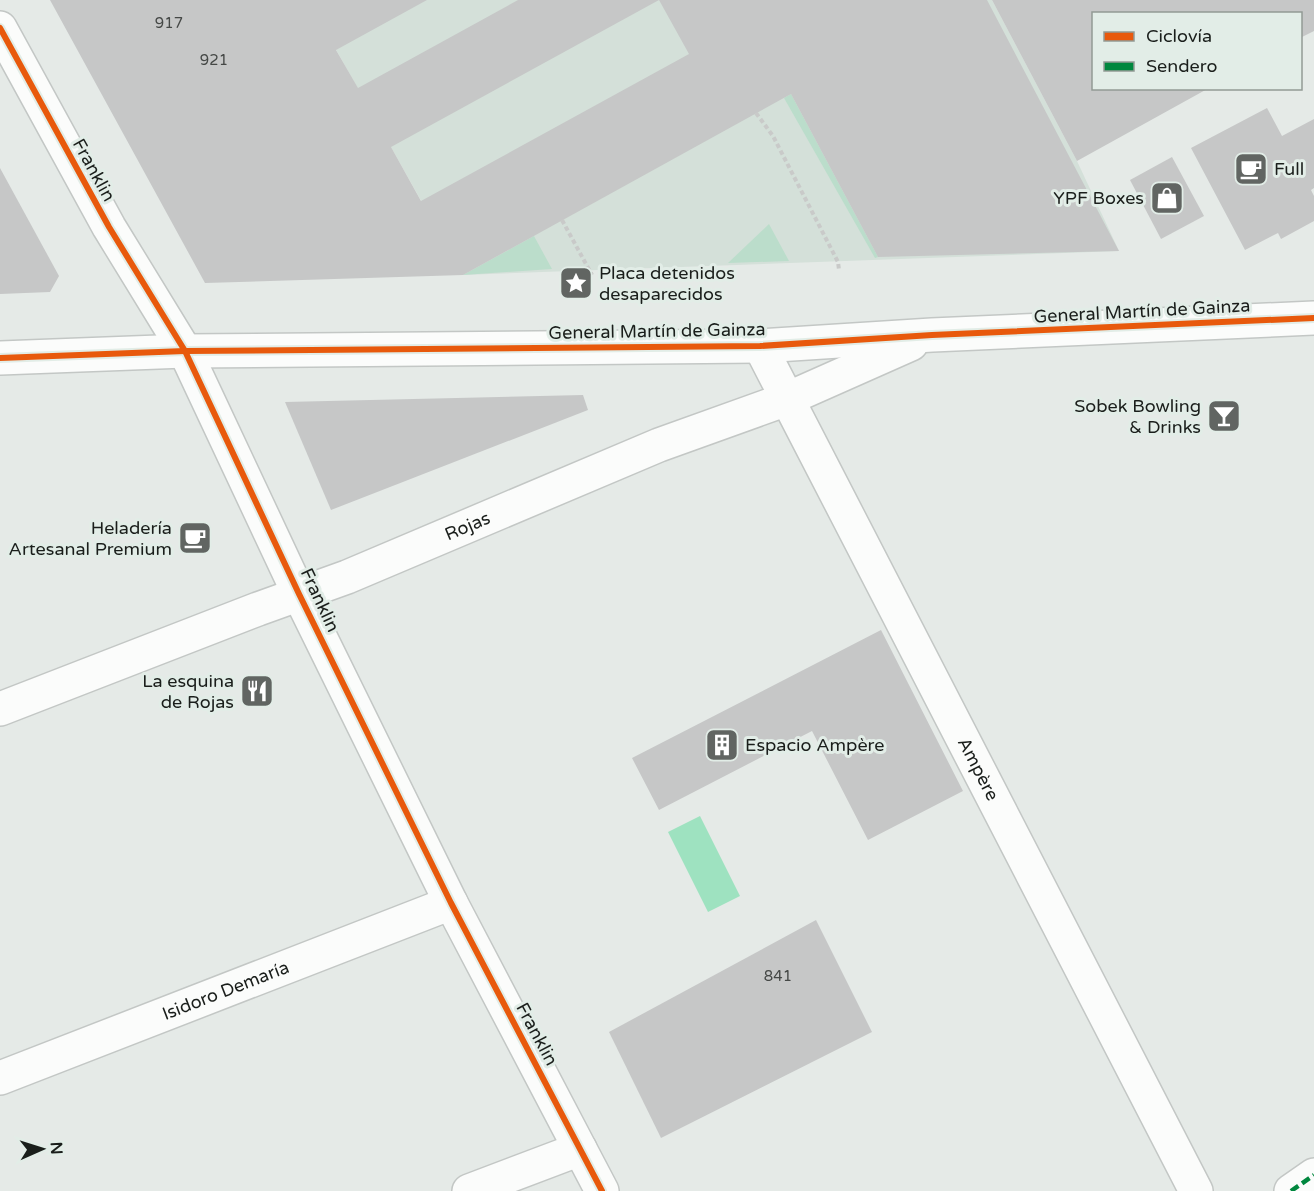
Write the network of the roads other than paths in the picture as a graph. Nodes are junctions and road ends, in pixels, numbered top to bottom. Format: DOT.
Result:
graph roads {
  1 [pos="0,28"];
  2 [pos="1314,318"];
  3 [pos="932,335"];
  4 [pos="760,346"];
  5 [pos="185,351"];
  6 [pos="0,358"];
  7 [pos="788,399"];
  8 [pos="300,594"];
  9 [pos="0,709"];
  10 [pos="451,903"];
  11 [pos="0,1078"];
  12 [pos="580,1149"];
  13 [pos="1314,1175"];
  14 [pos="470,1191"];
  15 [pos="603,1191"];
  16 [pos="1196,1191"];
  17 [pos="1291,1191"];
  1 -- 5 [label="street, Franklin"];
  2 -- 3 [label="street, General Martín de Gainza"];
  3 -- 4 [label="street, General Martín de Gainza"];
  3 -- 7 [label="street, Rojas"];
  4 -- 5 [label="street, General Martín de Gainza"];
  4 -- 7 [label="street, Ampère"];
  5 -- 6 [label="street, General Martín de Gainza"];
  5 -- 8 [label="street, Franklin"];
  7 -- 8 [label="street, Rojas"];
  7 -- 16 [label="street, Ampère"];
  8 -- 9 [label="street, Rojas"];
  8 -- 10 [label="street, Franklin"];
  10 -- 11 [label="street, Isidoro Demaría"];
  10 -- 12 [label="street, Franklin"];
  12 -- 14 [label="street"];
  12 -- 15 [label="street, Franklin"];
  13 -- 17 [label="street"];
}
